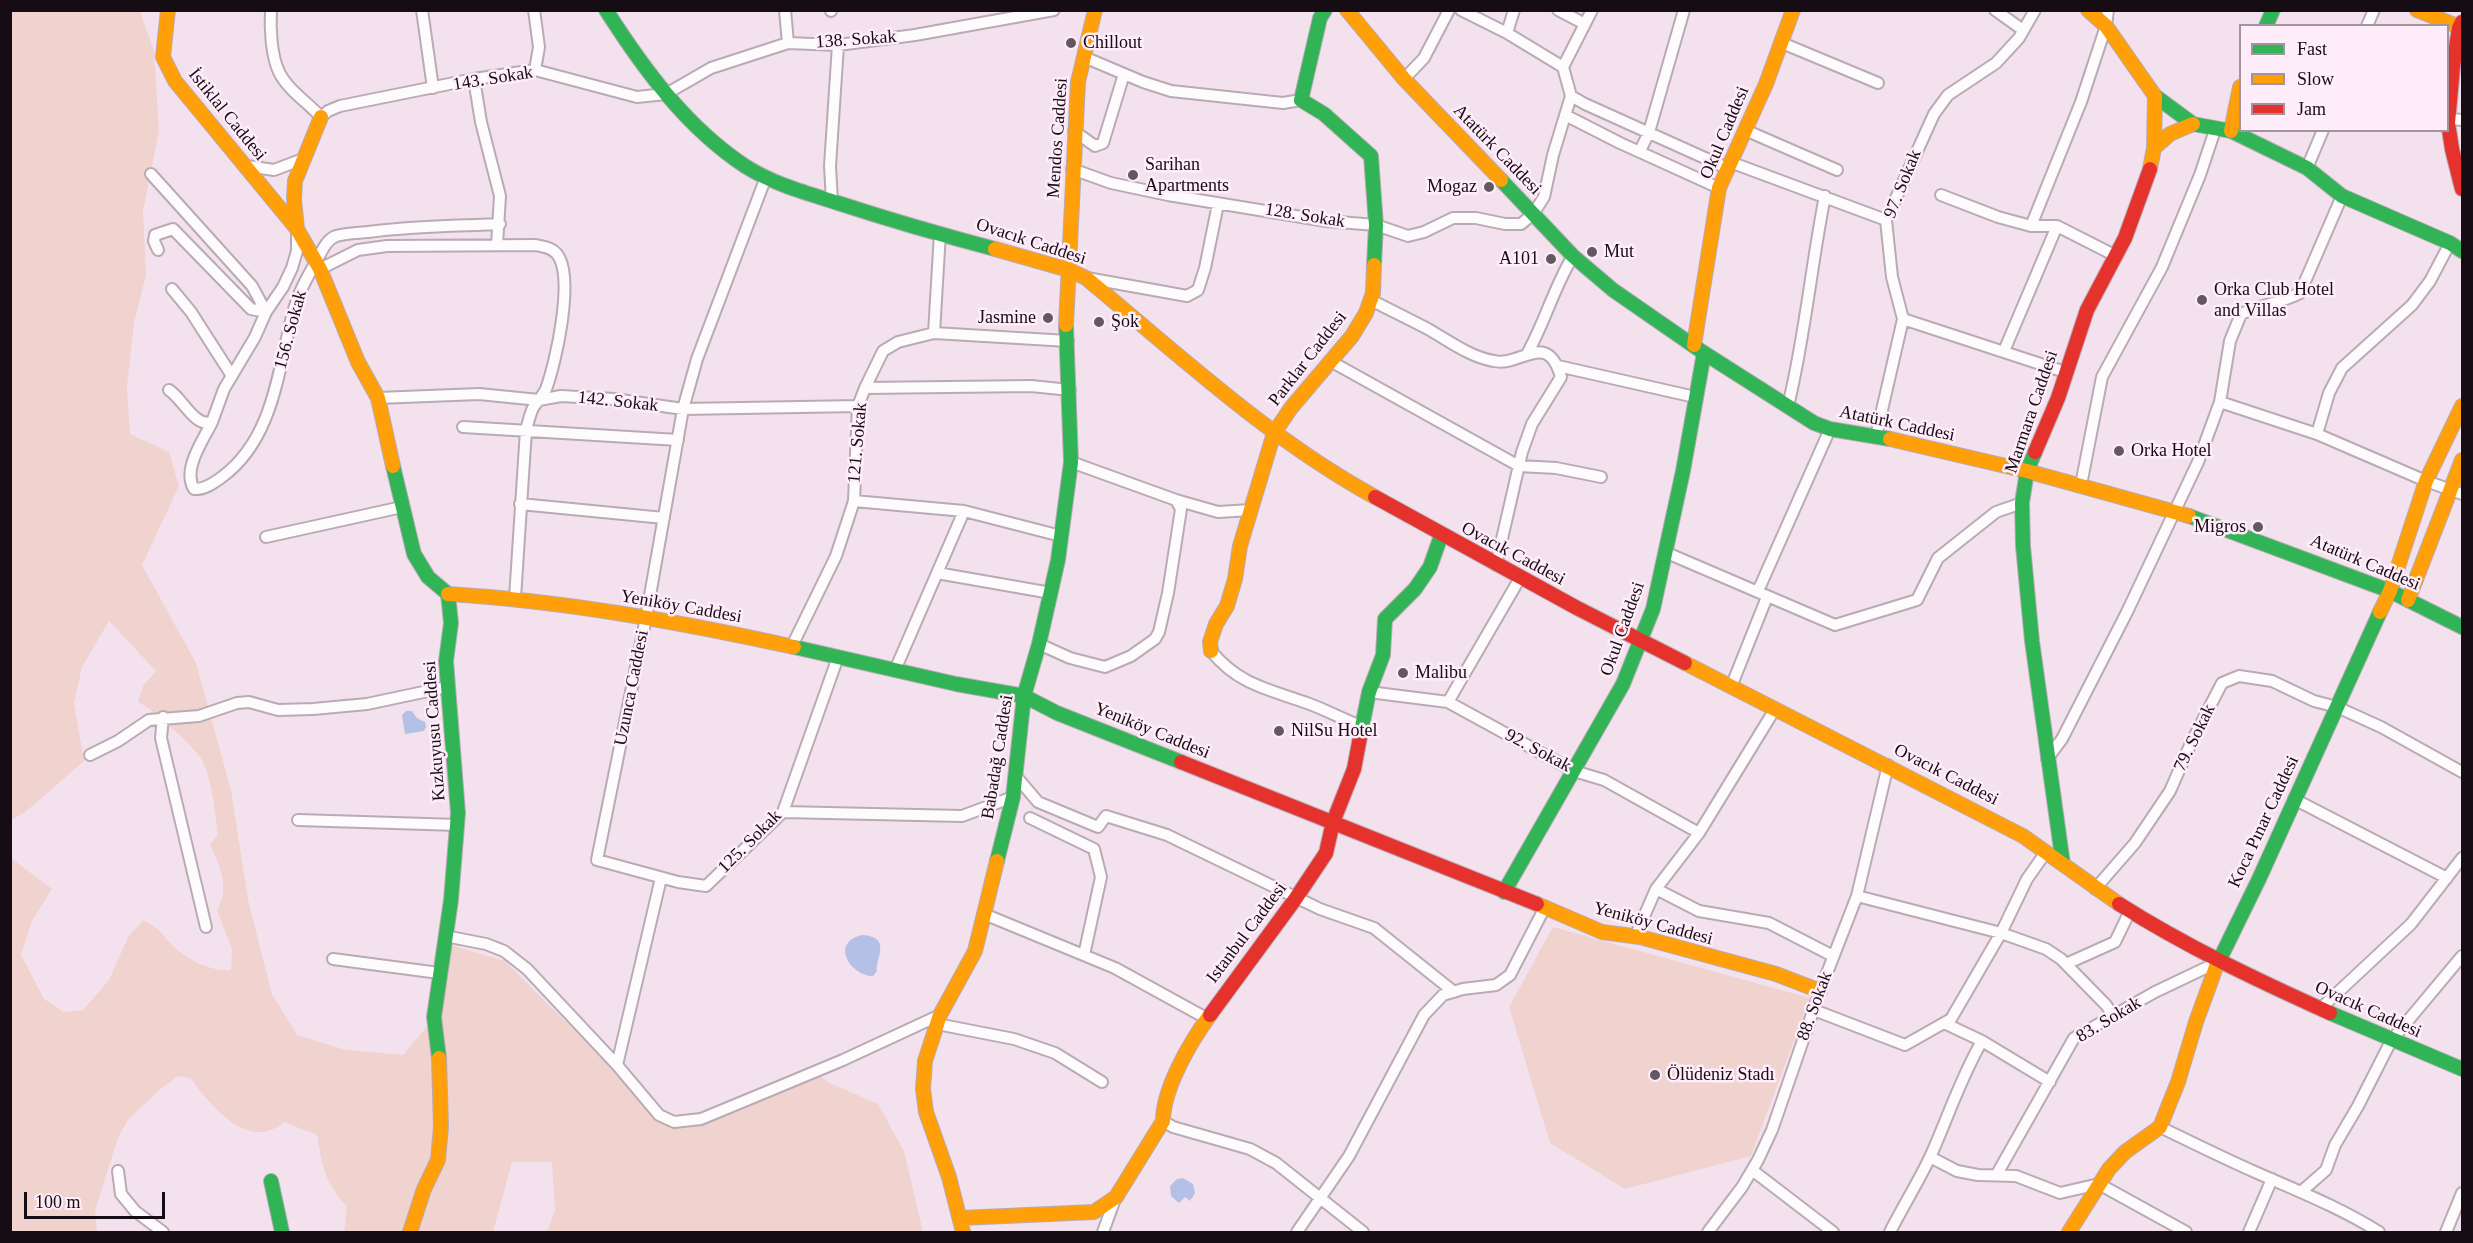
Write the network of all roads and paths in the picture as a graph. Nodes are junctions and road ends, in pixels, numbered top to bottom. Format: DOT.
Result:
graph roads {
  1 [pos="168,10"];
  2 [pos="271,10"];
  3 [pos="422,10"];
  4 [pos="534,10"];
  5 [pos="606,10"];
  6 [pos="785,10"];
  7 [pos="1054,10"];
  8 [pos="1095,10"];
  9 [pos="1325,10"];
  10 [pos="1347,10"];
  11 [pos="1449,10"];
  12 [pos="1461,10"];
  13 [pos="1514,10"];
  14 [pos="1558,10"];
  15 [pos="1593,10"];
  16 [pos="1684,10"];
  17 [pos="1793,10"];
  18 [pos="1995,10"];
  19 [pos="2035,10"];
  20 [pos="2088,10"];
  21 [pos="2108,10"];
  22 [pos="2273,10"];
  23 [pos="2374,10"];
  24 [pos="2417,10"];
  25 [pos="1023,13"];
  26 [pos="1585,24"];
  27 [pos="2267,24"];
  28 [pos="2368,24"];
  29 [pos="2106,26"];
  30 [pos="2462,26"];
  31 [pos="2023,30"];
  32 [pos="1507,33"];
  33 [pos="788,43"];
  34 [pos="1782,43"];
  35 [pos="838,45"];
  36 [pos="1084,57"];
  37 [pos="1563,67"];
  38 [pos="536,70"];
  39 [pos="1124,74"];
  40 [pos="474,79"];
  41 [pos="1404,79"];
  42 [pos="1878,83"];
  43 [pos="433,88"];
  44 [pos="2239,92"];
  45 [pos="666,94"];
  46 [pos="1571,96"];
  47 [pos="2155,96"];
  48 [pos="1301,100"];
  49 [pos="1565,115"];
  50 [pos="321,117"];
  51 [pos="2456,120"];
  52 [pos="2193,124"];
  53 [pos="1745,130"];
  54 [pos="2215,130"];
  55 [pos="1074,131"];
  56 [pos="2231,131"];
  57 [pos="1649,132"];
  58 [pos="2322,132"];
  59 [pos="2154,148"];
  60 [pos="1640,152"];
  61 [pos="303,159"];
  62 [pos="1729,165"];
  63 [pos="247,166"];
  64 [pos="2307,168"];
  65 [pos="1072,169"];
  66 [pos="1837,170"];
  67 [pos="151,174"];
  68 [pos="766,177"];
  69 [pos="1719,188"];
  70 [pos="2463,189"];
  71 [pos="1941,195"];
  72 [pos="1825,196"];
  73 [pos="2342,196"];
  74 [pos="832,201"];
  75 [pos="1218,204"];
  76 [pos="1533,214"];
  77 [pos="1886,220"];
  78 [pos="500,224"];
  79 [pos="1376,225"];
  80 [pos="2031,226"];
  81 [pos="2057,226"];
  82 [pos="297,229"];
  83 [pos="940,233"];
  84 [pos="2450,243"];
  85 [pos="497,245"];
  86 [pos="158,250"];
  87 [pos="2463,251"];
  88 [pos="1573,256"];
  89 [pos="2116,256"];
  90 [pos="318,265"];
  91 [pos="1069,270"];
  92 [pos="1086,278"];
  93 [pos="172,289"];
  94 [pos="1371,300"];
  95 [pos="266,312"];
  96 [pos="1903,319"];
  97 [pos="934,333"];
  98 [pos="1068,341"];
  99 [pos="1699,349"];
  100 [pos="2004,351"];
  101 [pos="1527,354"];
  102 [pos="1332,362"];
  103 [pos="1558,366"];
  104 [pos="2065,372"];
  105 [pos="232,376"];
  106 [pos="865,387"];
  107 [pos="169,390"];
  108 [pos="1070,390"];
  109 [pos="1695,397"];
  110 [pos="378,398"];
  111 [pos="538,400"];
  112 [pos="2220,402"];
  113 [pos="858,406"];
  114 [pos="1788,406"];
  115 [pos="2463,406"];
  116 [pos="683,409"];
  117 [pos="212,422"];
  118 [pos="463,427"];
  119 [pos="1830,429"];
  120 [pos="526,430"];
  121 [pos="1274,433"];
  122 [pos="2317,434"];
  123 [pos="1876,436"];
  124 [pos="678,440"];
  125 [pos="2463,460"];
  126 [pos="1071,462"];
  127 [pos="1519,466"];
  128 [pos="2027,471"];
  129 [pos="1601,477"];
  130 [pos="2426,481"];
  131 [pos="2081,485"];
  132 [pos="2457,492"];
  133 [pos="1176,500"];
  134 [pos="854,501"];
  135 [pos="520,504"];
  136 [pos="2022,504"];
  137 [pos="402,507"];
  138 [pos="1251,510"];
  139 [pos="964,511"];
  140 [pos="2175,511"];
  141 [pos="664,518"];
  142 [pos="1061,536"];
  143 [pos="1441,536"];
  144 [pos="266,537"];
  145 [pos="1667,553"];
  146 [pos="1496,565"];
  147 [pos="937,573"];
  148 [pos="1520,578"];
  149 [pos="2390,591"];
  150 [pos="1051,593"];
  151 [pos="448,594"];
  152 [pos="1763,594"];
  153 [pos="515,598"];
  154 [pos="2408,600"];
  155 [pos="646,618"];
  156 [pos="2463,627"];
  157 [pos="1640,641"];
  158 [pos="1039,644"];
  159 [pos="792,646"];
  160 [pos="1210,651"];
  161 [pos="838,657"];
  162 [pos="895,670"];
  163 [pos="447,687"];
  164 [pos="1731,687"];
  165 [pos="1369,693"];
  166 [pos="1024,696"];
  167 [pos="1448,702"];
  168 [pos="2337,707"];
  169 [pos="1775,710"];
  170 [pos="163,717"];
  171 [pos="1363,727"];
  172 [pos="90,755"];
  173 [pos="2047,759"];
  174 [pos="1888,765"];
  175 [pos="1574,771"];
  176 [pos="2463,772"];
  177 [pos="1015,775"];
  178 [pos="1013,797"];
  179 [pos="2294,799"];
  180 [pos="783,812"];
  181 [pos="1030,818"];
  182 [pos="298,820"];
  183 [pos="1333,822"];
  184 [pos="458,825"];
  185 [pos="1699,833"];
  186 [pos="2046,852"];
  187 [pos="2463,858"];
  188 [pos="597,860"];
  189 [pos="2063,864"];
  190 [pos="661,878"];
  191 [pos="2447,878"];
  192 [pos="1656,889"];
  193 [pos="2095,889"];
  194 [pos="1504,892"];
  195 [pos="1857,896"];
  196 [pos="1296,898"];
  197 [pos="1544,909"];
  198 [pos="2130,911"];
  199 [pos="984,914"];
  200 [pos="206,927"];
  201 [pos="2001,933"];
  202 [pos="445,936"];
  203 [pos="1635,937"];
  204 [pos="1084,955"];
  205 [pos="1833,956"];
  206 [pos="2463,956"];
  207 [pos="333,959"];
  208 [pos="2218,962"];
  209 [pos="2066,964"];
  210 [pos="439,973"];
  211 [pos="1820,991"];
  212 [pos="1454,992"];
  213 [pos="2320,1009"];
  214 [pos="1814,1010"];
  215 [pos="2113,1016"];
  216 [pos="1206,1018"];
  217 [pos="939,1019"];
  218 [pos="1944,1023"];
  219 [pos="1982,1041"];
  220 [pos="2391,1041"];
  221 [pos="617,1065"];
  222 [pos="2463,1069"];
  223 [pos="1102,1082"];
  224 [pos="2050,1082"];
  225 [pos="1163,1121"];
  226 [pos="2160,1127"];
  227 [pos="1930,1156"];
  228 [pos="1752,1170"];
  229 [pos="118,1171"];
  230 [pos="1997,1174"];
  231 [pos="2272,1179"];
  232 [pos="272,1181"];
  233 [pos="2099,1184"];
  234 [pos="2302,1191"];
  235 [pos="2463,1193"];
  236 [pos="1116,1197"];
  237 [pos="1321,1199"];
  238 [pos="962,1226"];
  239 [pos="1107,1231"];
  240 [pos="163,1233"];
  241 [pos="282,1233"];
  242 [pos="410,1233"];
  243 [pos="1297,1233"];
  244 [pos="1363,1233"];
  245 [pos="1708,1233"];
  246 [pos="1833,1233"];
  247 [pos="1890,1233"];
  248 [pos="2069,1233"];
  249 [pos="2186,1233"];
  250 [pos="2248,1233"];
  251 [pos="2379,1233"];
  252 [pos="2446,1233"];
  1 -- 63 [label="street, İstiklal Caddesi"];
  2 -- 50 [label="street"];
  3 -- 43 [label="street"];
  4 -- 38 [label="street"];
  5 -- 45 [label="street, Ovacık Caddesi"];
  6 -- 33 [label="street"];
  7 -- 25 [label="street, 138. Sokak"];
  8 -- 36 [label="street, Mendos Caddesi"];
  9 -- 48 [label="street"];
  10 -- 41 [label="street, Atatürk Caddesi"];
  11 -- 41 [label="street"];
  12 -- 32 [label="street"];
  13 -- 32 [label="street"];
  14 -- 26 [label="street"];
  15 -- 26 [label="street"];
  16 -- 57 [label="street"];
  17 -- 34 [label="street, Okul Caddesi"];
  18 -- 31 [label="street"];
  19 -- 31 [label="street, 97. Sokak"];
  20 -- 29 [label="street"];
  21 -- 29 [label="street"];
  22 -- 27 [label="street"];
  23 -- 28 [label="street"];
  24 -- 30 [label="street"];
  25 -- 35 [label="street, 138. Sokak"];
  26 -- 37 [label="street"];
  29 -- 47 [label="street"];
  29 -- 80 [label="street"];
  30 -- 51 [label="street"];
  31 -- 77 [label="street, 97. Sokak"];
  32 -- 37 [label="street"];
  33 -- 35 [label="street, 138. Sokak"];
  33 -- 45 [label="street, 138. Sokak"];
  34 -- 42 [label="street"];
  34 -- 53 [label="street, Okul Caddesi"];
  35 -- 74 [label="street"];
  36 -- 39 [label="street"];
  36 -- 55 [label="street, Mendos Caddesi"];
  37 -- 46 [label="street"];
  38 -- 40 [label="street, 143. Sokak"];
  38 -- 45 [label="street, 143. Sokak"];
  39 -- 48 [label="street"];
  39 -- 55 [label="street"];
  40 -- 43 [label="street, 143. Sokak"];
  40 -- 78 [label="street"];
  41 -- 76 [label="street, Atatürk Caddesi"];
  43 -- 50 [label="street, 143. Sokak"];
  44 -- 56 [label="street"];
  45 -- 68 [label="street, Ovacık Caddesi"];
  46 -- 49 [label="street"];
  46 -- 57 [label="street"];
  47 -- 52 [label="street"];
  47 -- 59 [label="street, Marmara Caddesi"];
  48 -- 79 [label="street, Parklar Caddesi"];
  49 -- 60 [label="street"];
  49 -- 76 [label="street"];
  50 -- 61 [label="street"];
  51 -- 70 [label="street"];
  52 -- 54 [label="street"];
  52 -- 59 [label="street"];
  53 -- 62 [label="street, Okul Caddesi"];
  53 -- 66 [label="street"];
  54 -- 56 [label="street"];
  54 -- 131 [label="street"];
  55 -- 65 [label="street, Mendos Caddesi"];
  56 -- 64 [label="street"];
  57 -- 60 [label="street"];
  57 -- 62 [label="street"];
  58 -- 64 [label="street"];
  59 -- 89 [label="street, Marmara Caddesi"];
  60 -- 69 [label="street"];
  61 -- 63 [label="street"];
  61 -- 82 [label="street"];
  62 -- 69 [label="street, Okul Caddesi"];
  62 -- 72 [label="street"];
  63 -- 82 [label="street, İstiklal Caddesi"];
  64 -- 73 [label="street"];
  65 -- 75 [label="street, 128. Sokak"];
  65 -- 91 [label="street, Mendos Caddesi"];
  67 -- 95 [label="street"];
  68 -- 74 [label="street, Ovacık Caddesi"];
  68 -- 116 [label="street, Uzunca Caddesi"];
  69 -- 99 [label="street, Okul Caddesi"];
  71 -- 80 [label="street"];
  72 -- 77 [label="street"];
  72 -- 114 [label="street"];
  73 -- 84 [label="street"];
  73 -- 112 [label="street"];
  74 -- 83 [label="street, Ovacık Caddesi"];
  75 -- 79 [label="street, 128. Sokak"];
  75 -- 92 [label="street"];
  76 -- 79 [label="street, 128. Sokak"];
  76 -- 88 [label="street, Atatürk Caddesi"];
  77 -- 96 [label="street, 97. Sokak"];
  78 -- 85 [label="street"];
  78 -- 90 [label="street, 156. Sokak"];
  79 -- 94 [label="street, Parklar Caddesi"];
  80 -- 81 [label="street"];
  81 -- 89 [label="street"];
  81 -- 100 [label="street"];
  82 -- 90 [label="street"];
  82 -- 95 [label="street"];
  83 -- 91 [label="street, Ovacık Caddesi"];
  83 -- 97 [label="street"];
  84 -- 87 [label="street"];
  84 -- 122 [label="street"];
  85 -- 90 [label="street"];
  85 -- 111 [label="street"];
  86 -- 95 [label="street"];
  88 -- 99 [label="street, Atatürk Caddesi"];
  88 -- 101 [label="street"];
  89 -- 104 [label="street, Marmara Caddesi"];
  90 -- 110 [label="street"];
  90 -- 117 [label="street, 156. Sokak"];
  91 -- 92 [label="street, Ovacık Caddesi"];
  91 -- 98 [label="street, Babadağ Caddesi"];
  92 -- 121 [label="street, Ovacık Caddesi"];
  93 -- 105 [label="street"];
  94 -- 101 [label="street"];
  94 -- 102 [label="street, Parklar Caddesi"];
  95 -- 105 [label="street"];
  96 -- 100 [label="street"];
  96 -- 123 [label="street, 97. Sokak"];
  97 -- 98 [label="street, 121. Sokak"];
  97 -- 106 [label="street, 121. Sokak"];
  98 -- 108 [label="street, Babadağ Caddesi"];
  99 -- 109 [label="street, Okul Caddesi"];
  99 -- 114 [label="street, Atatürk Caddesi"];
  100 -- 104 [label="street"];
  101 -- 103 [label="street"];
  102 -- 121 [label="street, Parklar Caddesi"];
  102 -- 127 [label="street"];
  103 -- 109 [label="street"];
  103 -- 127 [label="street"];
  104 -- 128 [label="street, Marmara Caddesi"];
  105 -- 117 [label="street"];
  106 -- 108 [label="street"];
  106 -- 113 [label="street, 121. Sokak"];
  107 -- 117 [label="street"];
  108 -- 126 [label="street, Babadağ Caddesi"];
  109 -- 145 [label="street, Okul Caddesi"];
  110 -- 111 [label="street, 142. Sokak"];
  110 -- 137 [label="street"];
  111 -- 116 [label="street, 142. Sokak"];
  111 -- 120 [label="street"];
  112 -- 122 [label="street"];
  112 -- 140 [label="street"];
  113 -- 116 [label="street, 142. Sokak"];
  113 -- 134 [label="street, 121. Sokak"];
  114 -- 119 [label="street, Atatürk Caddesi"];
  115 -- 130 [label="street, Koca Pınar Caddesi"];
  116 -- 124 [label="street, Uzunca Caddesi"];
  118 -- 120 [label="street"];
  119 -- 123 [label="street, Atatürk Caddesi"];
  119 -- 152 [label="street"];
  120 -- 124 [label="street"];
  120 -- 135 [label="street"];
  121 -- 138 [label="street, Parklar Caddesi"];
  121 -- 143 [label="street, Ovacık Caddesi"];
  122 -- 130 [label="street"];
  123 -- 128 [label="street, Atatürk Caddesi"];
  124 -- 141 [label="street, Uzunca Caddesi"];
  125 -- 132 [label="street"];
  126 -- 133 [label="street"];
  126 -- 142 [label="street, Babadağ Caddesi"];
  127 -- 129 [label="street"];
  127 -- 146 [label="street"];
  128 -- 131 [label="street, Atatürk Caddesi"];
  128 -- 136 [label="street, Marmara Caddesi"];
  130 -- 132 [label="street"];
  130 -- 149 [label="street, Koca Pınar Caddesi"];
  131 -- 140 [label="street, Atatürk Caddesi"];
  132 -- 154 [label="street"];
  133 -- 138 [label="street"];
  133 -- 158 [label="street"];
  134 -- 139 [label="street"];
  134 -- 159 [label="street, 121. Sokak"];
  135 -- 141 [label="street"];
  135 -- 153 [label="street"];
  136 -- 152 [label="street"];
  136 -- 173 [label="street, Marmara Caddesi"];
  137 -- 144 [label="street"];
  137 -- 151 [label="street"];
  138 -- 160 [label="street, Parklar Caddesi"];
  139 -- 142 [label="street"];
  139 -- 147 [label="street"];
  140 -- 149 [label="street, Atatürk Caddesi"];
  140 -- 173 [label="street"];
  141 -- 155 [label="street, Uzunca Caddesi"];
  142 -- 150 [label="street, Babadağ Caddesi"];
  143 -- 146 [label="street, Ovacık Caddesi"];
  143 -- 165 [label="street, Istanbul Caddesi"];
  145 -- 152 [label="street"];
  145 -- 157 [label="street, Okul Caddesi"];
  146 -- 148 [label="street, Ovacık Caddesi"];
  147 -- 150 [label="street"];
  147 -- 162 [label="street"];
  148 -- 157 [label="street, Ovacık Caddesi"];
  148 -- 167 [label="street"];
  149 -- 154 [label="street, Atatürk Caddesi"];
  149 -- 168 [label="street, Koca Pınar Caddesi"];
  150 -- 158 [label="street, Babadağ Caddesi"];
  151 -- 153 [label="street, Yeniköy Caddesi"];
  151 -- 163 [label="street, Kızkuyusu Caddesi"];
  152 -- 164 [label="street"];
  153 -- 155 [label="street, Yeniköy Caddesi"];
  154 -- 156 [label="street, Atatürk Caddesi"];
  155 -- 159 [label="street, Yeniköy Caddesi"];
  155 -- 188 [label="street, Uzunca Caddesi"];
  157 -- 164 [label="street, Ovacık Caddesi"];
  157 -- 175 [label="street, Okul Caddesi"];
  158 -- 166 [label="street, Babadağ Caddesi"];
  159 -- 161 [label="street, Yeniköy Caddesi"];
  160 -- 171 [label="street"];
  161 -- 162 [label="street, Yeniköy Caddesi"];
  161 -- 180 [label="street, 125. Sokak"];
  162 -- 166 [label="street, Yeniköy Caddesi"];
  163 -- 170 [label="street"];
  163 -- 184 [label="street, Kızkuyusu Caddesi"];
  164 -- 169 [label="street, Ovacık Caddesi"];
  165 -- 167 [label="street, 92. Sokak"];
  165 -- 171 [label="street, Istanbul Caddesi"];
  166 -- 177 [label="street, Babadağ Caddesi"];
  166 -- 183 [label="street, Yeniköy Caddesi"];
  167 -- 175 [label="street, 92. Sokak"];
  168 -- 176 [label="street, 79. Sokak"];
  168 -- 179 [label="street, Koca Pınar Caddesi"];
  168 -- 193 [label="street, 79. Sokak"];
  169 -- 174 [label="street, Ovacık Caddesi"];
  169 -- 185 [label="street"];
  170 -- 172 [label="street"];
  170 -- 200 [label="street"];
  171 -- 183 [label="street, Istanbul Caddesi"];
  173 -- 189 [label="street, Marmara Caddesi"];
  174 -- 186 [label="street, Ovacık Caddesi"];
  174 -- 195 [label="street, 88. Sokak"];
  175 -- 185 [label="street, 92. Sokak"];
  175 -- 194 [label="street, Okul Caddesi"];
  177 -- 178 [label="street, Babadağ Caddesi"];
  177 -- 196 [label="street"];
  178 -- 180 [label="street"];
  178 -- 199 [label="street, Babadağ Caddesi"];
  179 -- 191 [label="street"];
  179 -- 208 [label="street, Koca Pınar Caddesi"];
  180 -- 190 [label="street, 125. Sokak"];
  181 -- 204 [label="street"];
  182 -- 184 [label="street"];
  183 -- 194 [label="street, Yeniköy Caddesi"];
  183 -- 196 [label="street, Istanbul Caddesi"];
  184 -- 202 [label="street, Kızkuyusu Caddesi"];
  185 -- 192 [label="street"];
  186 -- 189 [label="street, Ovacık Caddesi"];
  186 -- 201 [label="street"];
  187 -- 191 [label="street"];
  188 -- 190 [label="street, 125. Sokak"];
  189 -- 193 [label="street, Ovacık Caddesi"];
  190 -- 221 [label="street"];
  191 -- 213 [label="street"];
  192 -- 203 [label="street"];
  192 -- 205 [label="street"];
  193 -- 198 [label="street, Ovacık Caddesi"];
  194 -- 197 [label="street, Yeniköy Caddesi"];
  195 -- 201 [label="street"];
  195 -- 205 [label="street, 88. Sokak"];
  196 -- 212 [label="street"];
  196 -- 216 [label="street, Istanbul Caddesi"];
  197 -- 203 [label="street, Yeniköy Caddesi"];
  197 -- 212 [label="street"];
  198 -- 208 [label="street, Ovacık Caddesi"];
  198 -- 209 [label="street"];
  199 -- 204 [label="street"];
  199 -- 217 [label="street, Babadağ Caddesi"];
  201 -- 209 [label="street"];
  201 -- 218 [label="street"];
  202 -- 210 [label="street, Kızkuyusu Caddesi"];
  202 -- 221 [label="street"];
  203 -- 211 [label="street, Yeniköy Caddesi"];
  204 -- 216 [label="street"];
  205 -- 211 [label="street, 88. Sokak"];
  206 -- 220 [label="street"];
  207 -- 210 [label="street"];
  208 -- 213 [label="street, Ovacık Caddesi"];
  208 -- 215 [label="street, 83. Sokak"];
  208 -- 226 [label="street, Koca Pınar Caddesi"];
  209 -- 215 [label="street"];
  210 -- 242 [label="street, Kızkuyusu Caddesi"];
  211 -- 214 [label="street, 88. Sokak"];
  212 -- 237 [label="street"];
  213 -- 220 [label="street, Ovacık Caddesi"];
  214 -- 218 [label="street"];
  214 -- 228 [label="street, 88. Sokak"];
  215 -- 224 [label="street, 83. Sokak"];
  216 -- 225 [label="street, Istanbul Caddesi"];
  217 -- 221 [label="street"];
  217 -- 223 [label="street"];
  217 -- 238 [label="street, Babadağ Caddesi"];
  218 -- 219 [label="street"];
  219 -- 224 [label="street"];
  219 -- 227 [label="street"];
  220 -- 222 [label="street, Ovacık Caddesi"];
  220 -- 234 [label="street"];
  224 -- 230 [label="street, 83. Sokak"];
  225 -- 236 [label="street, Istanbul Caddesi"];
  225 -- 237 [label="street"];
  226 -- 231 [label="street"];
  226 -- 233 [label="street"];
  227 -- 230 [label="street"];
  227 -- 247 [label="street"];
  228 -- 245 [label="street, 88. Sokak"];
  228 -- 246 [label="street"];
  229 -- 240 [label="street"];
  230 -- 233 [label="street"];
  231 -- 234 [label="street"];
  231 -- 250 [label="street"];
  232 -- 241 [label="street"];
  233 -- 248 [label="street"];
  233 -- 249 [label="street"];
  234 -- 251 [label="street"];
  235 -- 252 [label="street"];
  236 -- 238 [label="street, Istanbul Caddesi"];
  236 -- 239 [label="street"];
  237 -- 243 [label="street"];
  237 -- 244 [label="street"];
}
